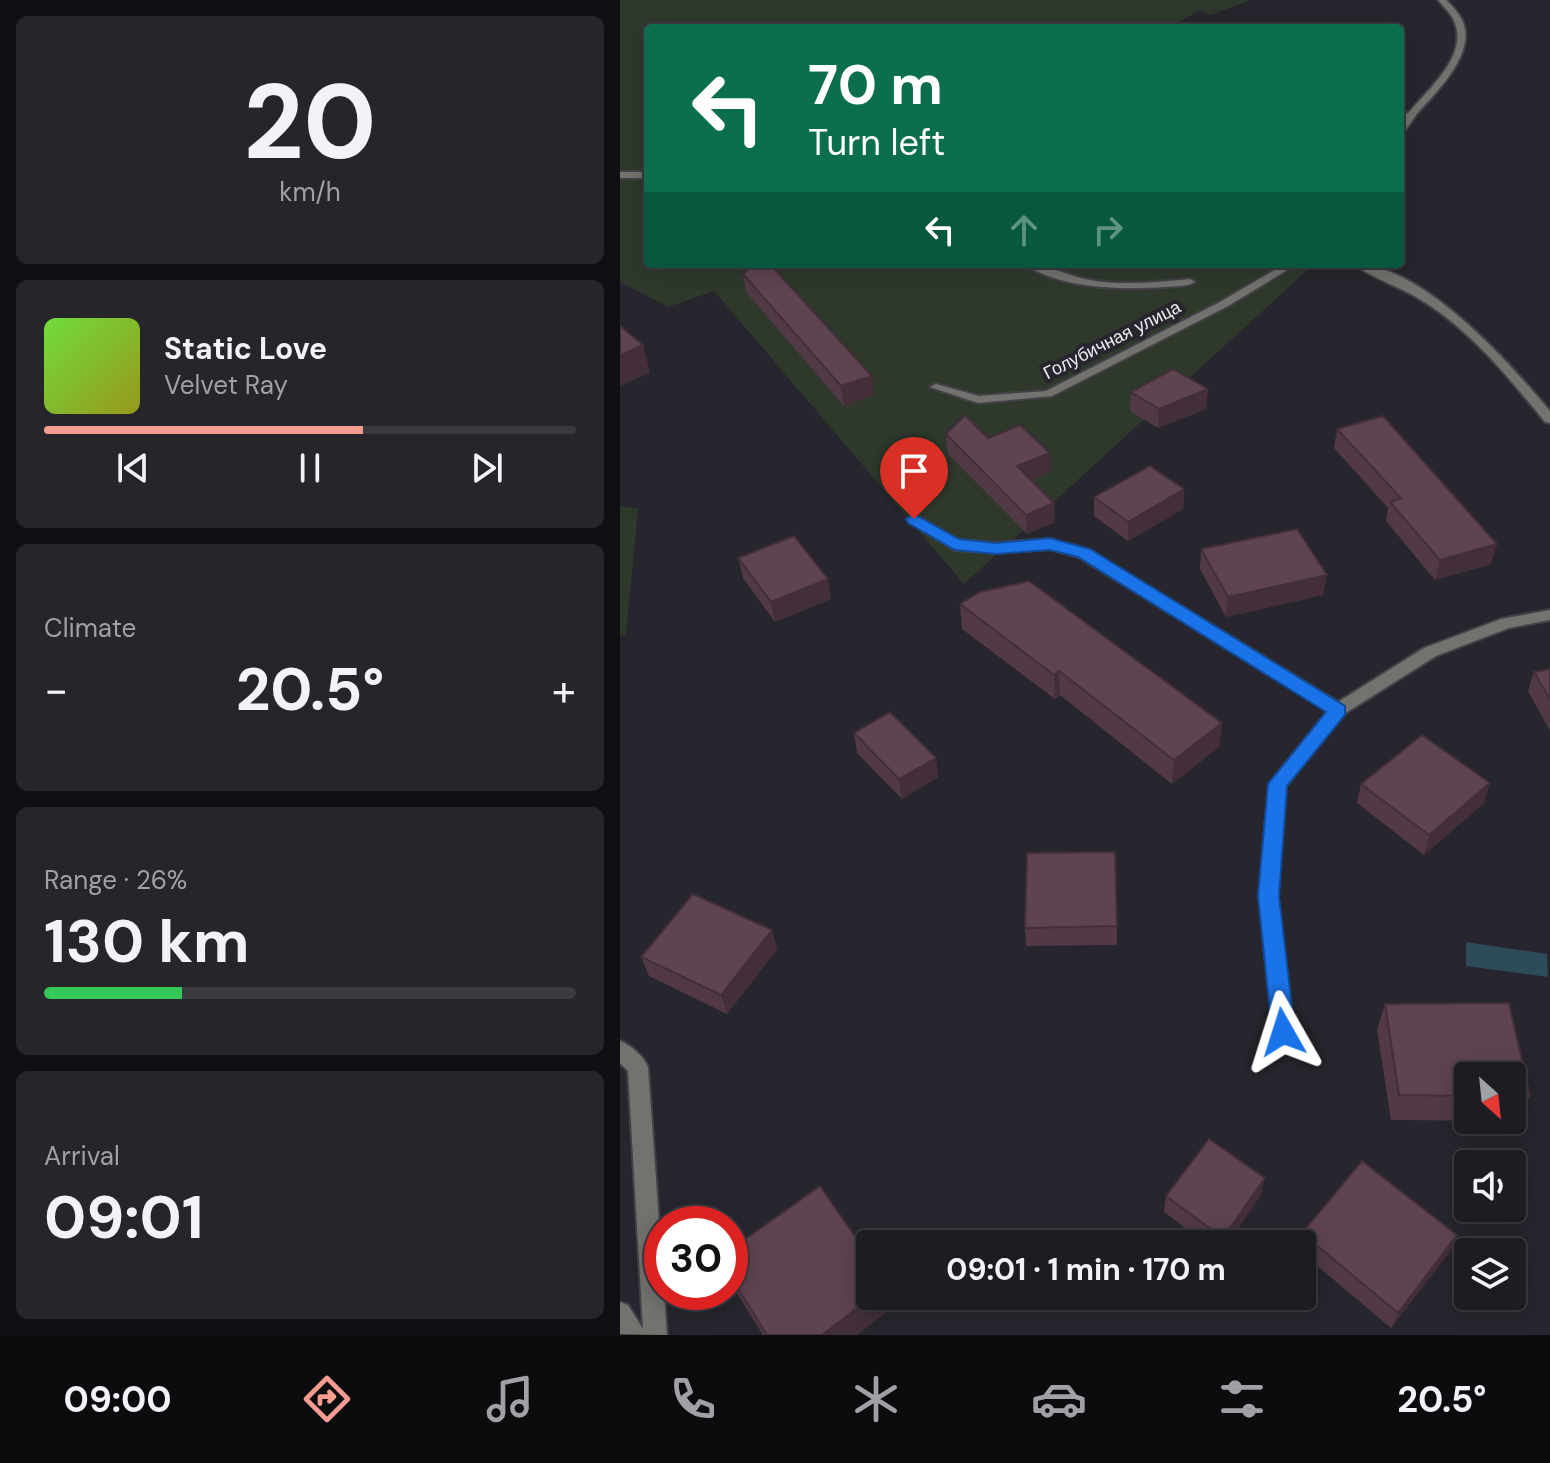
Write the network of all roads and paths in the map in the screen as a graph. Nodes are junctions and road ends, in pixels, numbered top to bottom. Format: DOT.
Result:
graph roads {
  1 [pos="1442,0"];
  2 [pos="1411,115"];
  3 [pos="1404,125"];
  4 [pos="620,175"];
  5 [pos="644,175"];
  6 [pos="1039,268"];
  7 [pos="1285,268"];
  8 [pos="1369,268"];
  9 [pos="1190,282"];
  10 [pos="936,387"];
  11 [pos="1550,419"];
  12 [pos="914,519"];
  13 [pos="1550,615"];
  14 [pos="1338,710"];
  15 [pos="1283,1032"];
  16 [pos="620,1050"];
  17 [pos="620,1313"];
  18 [pos="634,1335"];
  19 [pos="655,1335"];
  1 -- 2 [label="lane"];
  2 -- 3 [label="street"];
  4 -- 5 [label="lane"];
  6 -- 9 [label="lane"];
  7 -- 10 [label="lane, Голубичная улица"];
  8 -- 11 [label="street"];
  12 -- 14 [label="street"];
  13 -- 14 [label="street"];
  14 -- 15 [label="street"];
  16 -- 19 [label="street"];
  17 -- 18 [label="street"];
}
